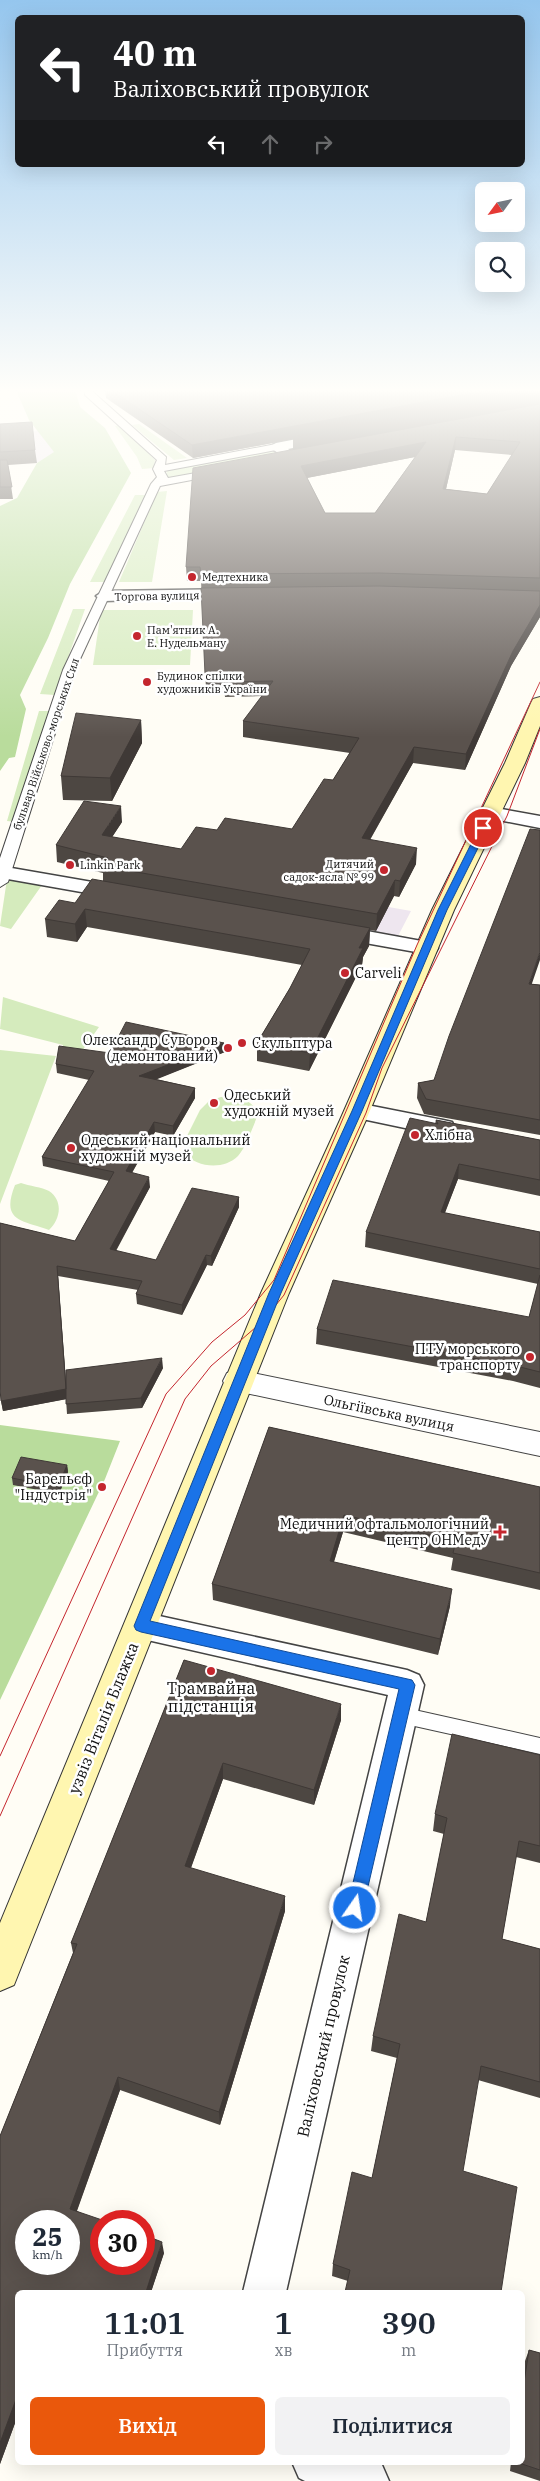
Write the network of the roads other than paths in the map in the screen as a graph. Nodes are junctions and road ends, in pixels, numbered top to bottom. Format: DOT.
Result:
graph roads {
  1 [pos="146,506"];
  2 [pos="250,594"];
  3 [pos="104,596"];
  4 [pos="540,703"];
  5 [pos="490,813"];
  6 [pos="540,822"];
  7 [pos="1,877"];
  8 [pos="137,896"];
  9 [pos="311,927"];
  10 [pos="427,948"];
  11 [pos="357,1111"];
  12 [pos="462,1131"];
  13 [pos="238,1381"];
  14 [pos="540,1444"];
  15 [pos="141,1626"];
  16 [pos="400,1715"];
  17 [pos="540,1746"];
  18 [pos="0,1971"];
  19 [pos="265,2290"];
  20 [pos="323,2465"];
  21 [pos="366,2481"];
  1 -- 3 [label="street, бульвар Військово-морських Сил"];
  2 -- 3 [label="street, Торгова вулиця"];
  3 -- 7 [label="street, бульвар Військово-морських Сил"];
  4 -- 5 [label="main road, узвіз Віталія Блажка"];
  5 -- 6 [label="street"];
  5 -- 10 [label="main road, узвіз Віталія Блажка"];
  7 -- 8 [label="street"];
  9 -- 10 [label="street"];
  10 -- 11 [label="main road, узвіз Віталія Блажка"];
  11 -- 12 [label="street"];
  11 -- 13 [label="main road, узвіз Віталія Блажка"];
  13 -- 14 [label="street, Ольгіївська вулиця"];
  13 -- 15 [label="main road, узвіз Віталія Блажка"];
  15 -- 16 [label="street, Валіховський провулок"];
  15 -- 18 [label="main road, узвіз Віталія Блажка"];
  16 -- 17 [label="lane"];
  16 -- 19 [label="street, Валіховський провулок"];
  20 -- 21 [label="street"];
}
